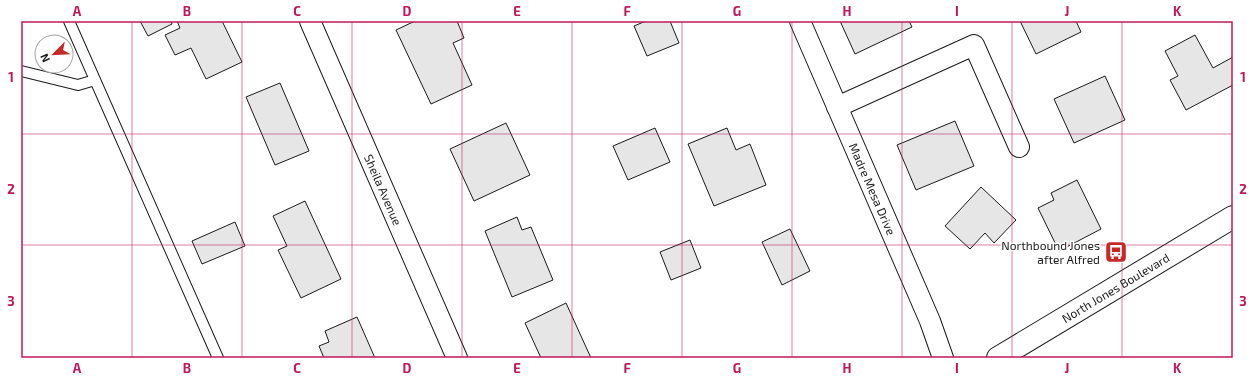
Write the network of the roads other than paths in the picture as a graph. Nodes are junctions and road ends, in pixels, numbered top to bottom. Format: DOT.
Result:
graph roads {
  1 [pos="68,21"];
  2 [pos="310,21"];
  3 [pos="800,21"];
  4 [pos="21,71"];
  5 [pos="95,80"];
  6 [pos="837,106"];
  7 [pos="1019,147"];
  8 [pos="1233,217"];
  9 [pos="218,358"];
  10 [pos="457,358"];
  11 [pos="943,358"];
  12 [pos="998,358"];
  1 -- 5 [label="lane"];
  2 -- 10 [label="street, Sheila Avenue"];
  3 -- 6 [label="street, Madre Mesa Drive"];
  4 -- 5 [label="lane"];
  5 -- 9 [label="lane"];
  6 -- 7 [label="street"];
  6 -- 11 [label="street, Madre Mesa Drive"];
  8 -- 12 [label="main road, North Jones Boulevard"];
}
